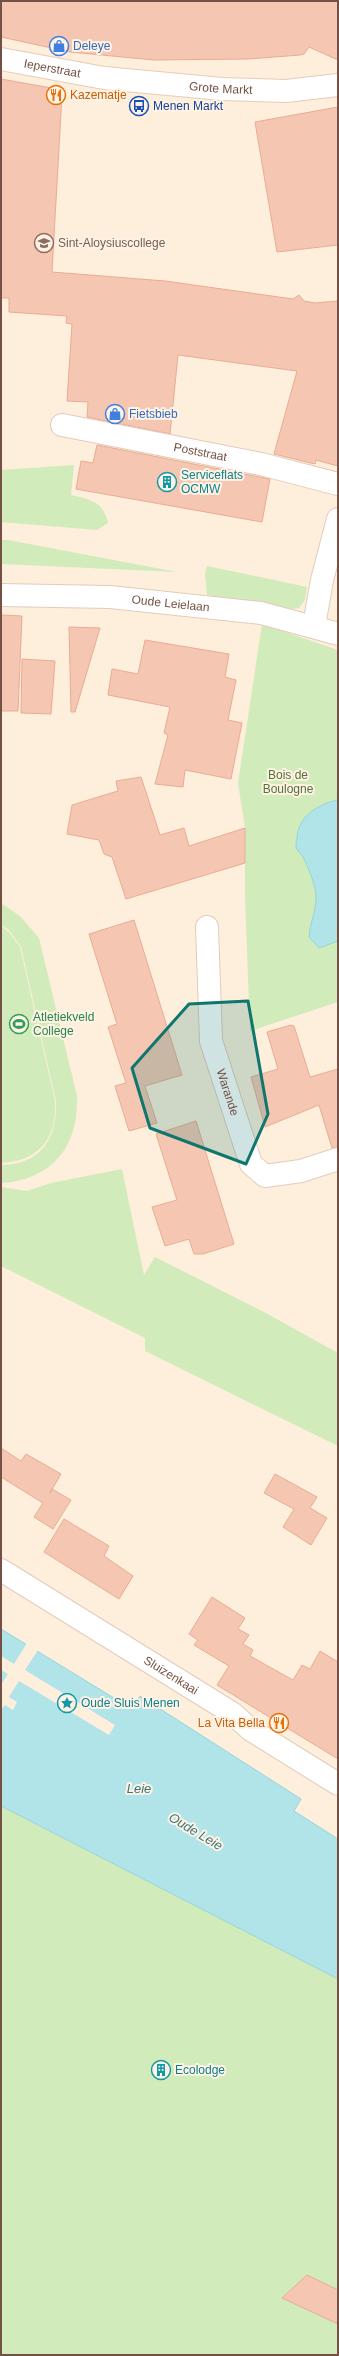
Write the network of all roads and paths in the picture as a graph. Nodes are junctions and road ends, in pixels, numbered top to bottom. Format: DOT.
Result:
graph roads {
  1 [pos="1,59"];
  2 [pos="104,78"];
  3 [pos="338,85"];
  4 [pos="62,425"];
  5 [pos="338,484"];
  6 [pos="338,519"];
  7 [pos="1,595"];
  8 [pos="314,626"];
  9 [pos="338,634"];
  10 [pos="207,927"];
  11 [pos="338,1159"];
  12 [pos="1,1570"];
  13 [pos="338,1784"];
  1 -- 2 [label="street, Ieperstraat"];
  2 -- 3 [label="street, Grote Markt"];
  4 -- 5 [label="street, Poststraat"];
  6 -- 8 [label="street"];
  7 -- 8 [label="street, Oude Leielaan"];
  8 -- 9 [label="street, Oude Leielaan"];
  10 -- 11 [label="street, Warande"];
  12 -- 13 [label="street, Sluizenkaai"];
}
